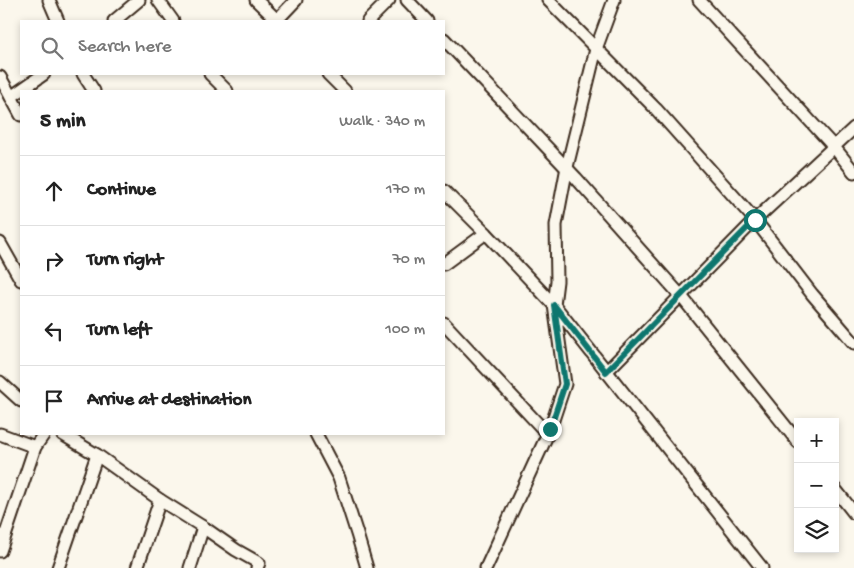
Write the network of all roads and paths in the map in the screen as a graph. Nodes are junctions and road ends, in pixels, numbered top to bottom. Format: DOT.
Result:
graph roads {
  1 [pos="49,0"];
  2 [pos="139,0"];
  3 [pos="158,0"];
  4 [pos="256,0"];
  5 [pos="296,0"];
  6 [pos="389,0"];
  7 [pos="407,0"];
  8 [pos="548,0"];
  9 [pos="614,0"];
  10 [pos="699,0"];
  11 [pos="58,20"];
  12 [pos="115,20"];
  13 [pos="172,20"];
  14 [pos="277,20"];
  15 [pos="369,20"];
  16 [pos="426,20"];
  17 [pos="445,40"];
  18 [pos="596,49"];
  19 [pos="43,75"];
  20 [pos="84,75"];
  21 [pos="211,75"];
  22 [pos="329,75"];
  23 [pos="0,77"];
  24 [pos="21,90"];
  25 [pos="93,90"];
  26 [pos="226,90"];
  27 [pos="345,90"];
  28 [pos="20,91"];
  29 [pos="11,97"];
  30 [pos="20,113"];
  31 [pos="854,128"];
  32 [pos="834,147"];
  33 [pos="566,167"];
  34 [pos="854,172"];
  35 [pos="445,191"];
  36 [pos="755,220"];
  37 [pos="486,233"];
  38 [pos="0,244"];
  39 [pos="445,263"];
  40 [pos="20,278"];
  41 [pos="681,296"];
  42 [pos="554,305"];
  43 [pos="445,324"];
  44 [pos="854,343"];
  45 [pos="606,372"];
  46 [pos="0,382"];
  47 [pos="20,400"];
  48 [pos="548,433"];
  49 [pos="0,434"];
  50 [pos="43,435"];
  51 [pos="64,435"];
  52 [pos="316,435"];
  53 [pos="794,437"];
  54 [pos="34,447"];
  55 [pos="97,455"];
  56 [pos="839,494"];
  57 [pos="160,500"];
  58 [pos="854,512"];
  59 [pos="203,526"];
  60 [pos="0,551"];
  61 [pos="261,566"];
  62 [pos="58,568"];
  63 [pos="137,568"];
  64 [pos="190,568"];
  65 [pos="367,568"];
  66 [pos="486,568"];
  67 [pos="762,568"];
  1 -- 11 [label="street"];
  2 -- 12 [label="street"];
  3 -- 13 [label="street"];
  4 -- 14 [label="street"];
  5 -- 14 [label="street"];
  6 -- 15 [label="street"];
  7 -- 16 [label="street"];
  8 -- 18 [label="street"];
  9 -- 18 [label="street"];
  10 -- 32 [label="street"];
  17 -- 33 [label="street"];
  18 -- 33 [label="street"];
  18 -- 36 [label="street"];
  19 -- 24 [label="street"];
  20 -- 25 [label="street"];
  21 -- 26 [label="street"];
  22 -- 27 [label="street"];
  23 -- 29 [label="street"];
  28 -- 29 [label="street"];
  29 -- 30 [label="street"];
  31 -- 32 [label="street"];
  32 -- 34 [label="street"];
  32 -- 36 [label="street"];
  33 -- 41 [label="street"];
  33 -- 42 [label="street"];
  35 -- 37 [label="street"];
  36 -- 41 [label="street"];
  36 -- 44 [label="street"];
  37 -- 39 [label="street"];
  37 -- 42 [label="street"];
  38 -- 40 [label="street"];
  41 -- 45 [label="street"];
  41 -- 53 [label="street"];
  42 -- 45 [label="street"];
  42 -- 48 [label="street"];
  43 -- 48 [label="street"];
  45 -- 67 [label="street"];
  46 -- 47 [label="street"];
  48 -- 66 [label="street"];
  49 -- 54 [label="street"];
  50 -- 54 [label="street"];
  51 -- 55 [label="street"];
  52 -- 65 [label="street"];
  54 -- 60 [label="street"];
  55 -- 57 [label="street"];
  55 -- 62 [label="street"];
  56 -- 58 [label="street"];
  57 -- 59 [label="street"];
  57 -- 63 [label="street"];
  59 -- 61 [label="street"];
  59 -- 64 [label="street"];
}
